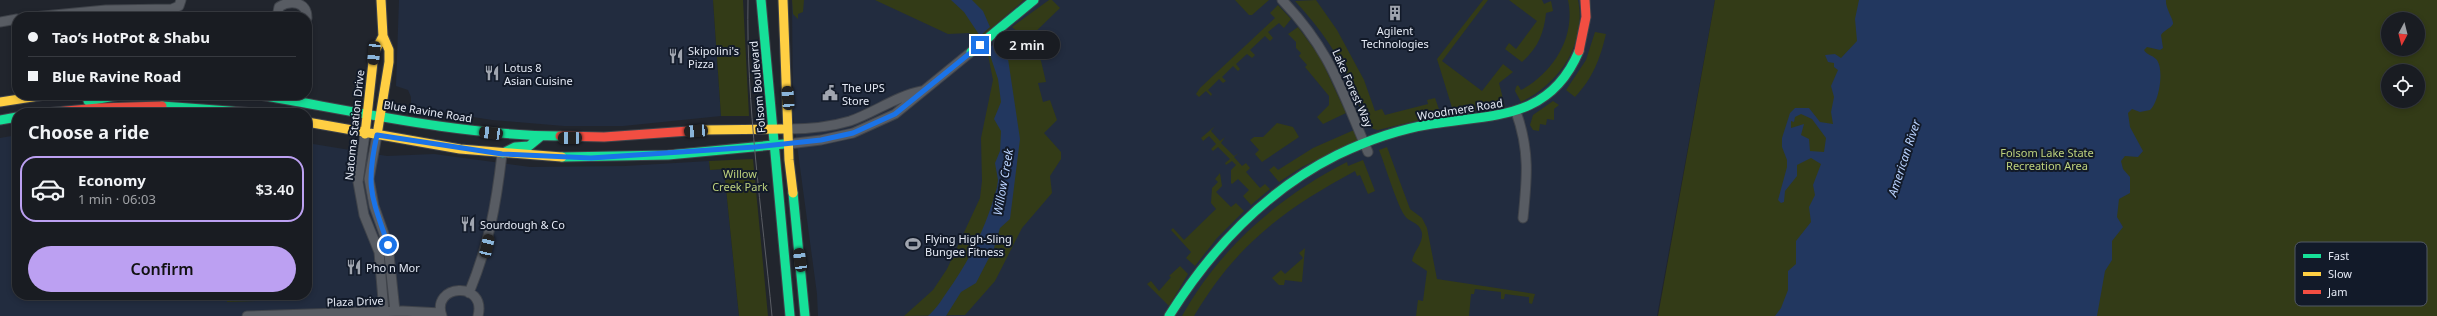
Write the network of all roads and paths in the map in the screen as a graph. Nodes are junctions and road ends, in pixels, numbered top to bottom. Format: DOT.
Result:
graph roads {
  1 [pos="181,0"];
  2 [pos="298,0"];
  3 [pos="381,0"];
  4 [pos="761,0"];
  5 [pos="783,0"];
  6 [pos="1034,0"];
  7 [pos="1282,0"];
  8 [pos="1585,0"];
  9 [pos="85,12"];
  10 [pos="277,12"];
  11 [pos="306,12"];
  12 [pos="12,20"];
  13 [pos="0,22"];
  14 [pos="383,36"];
  15 [pos="971,52"];
  16 [pos="923,91"];
  17 [pos="13,100"];
  18 [pos="84,100"];
  19 [pos="290,100"];
  20 [pos="0,102"];
  21 [pos="45,108"];
  22 [pos="118,108"];
  23 [pos="212,108"];
  24 [pos="1516,112"];
  25 [pos="368,113"];
  26 [pos="381,116"];
  27 [pos="12,118"];
  28 [pos="0,120"];
  29 [pos="312,123"];
  30 [pos="773,129"];
  31 [pos="788,129"];
  32 [pos="365,134"];
  33 [pos="377,135"];
  34 [pos="540,137"];
  35 [pos="788,144"];
  36 [pos="775,145"];
  37 [pos="1366,148"];
  38 [pos="502,154"];
  39 [pos="1523,218"];
  40 [pos="469,293"];
  41 [pos="394,311"];
  42 [pos="384,312"];
  43 [pos="441,315"];
  44 [pos="247,316"];
  45 [pos="478,316"];
  46 [pos="790,316"];
  47 [pos="805,316"];
  48 [pos="1169,316"];
  1 -- 9 [label="street"];
  2 -- 10 [label="street"];
  2 -- 11 [label="street"];
  3 -- 14 [label="main road, Natoma Station Drive"];
  4 -- 30 [label="main road, Folsom Boulevard"];
  5 -- 31 [label="main road"];
  6 -- 15 [label="main road, Blue Ravine Road"];
  7 -- 37 [label="street, Lake Forest Way"];
  8 -- 24 [label="main road"];
  12 -- 13 [label="street"];
  14 -- 25 [label="main road, Natoma Station Drive"];
  14 -- 26 [label="main road, Natoma Station Drive"];
  15 -- 16 [label="street, Blue Ravine Road"];
  16 -- 31 [label="street, Blue Ravine Road"];
  16 -- 35 [label="street, Blue Ravine Road"];
  17 -- 20 [label="main road"];
  18 -- 21 [label="main road"];
  19 -- 25 [label="main road, Blue Ravine Road"];
  22 -- 23 [label="main road"];
  24 -- 37 [label="main road, Woodmere Road"];
  24 -- 39 [label="street"];
  25 -- 26 [label="main road, Blue Ravine Road"];
  25 -- 32 [label="main road, Natoma Station Drive"];
  26 -- 33 [label="main road, Natoma Station Drive"];
  26 -- 34 [label="main road, Blue Ravine Road"];
  27 -- 28 [label="main road"];
  29 -- 32 [label="main road, Blue Ravine Road"];
  30 -- 31 [label="main road, Blue Ravine Road"];
  30 -- 34 [label="main road, Blue Ravine Road"];
  30 -- 36 [label="main road, Folsom Boulevard"];
  31 -- 35 [label="main road"];
  32 -- 33 [label="main road, Blue Ravine Road"];
  32 -- 42 [label="street, Natoma Station Drive"];
  33 -- 38 [label="main road, Blue Ravine Road"];
  33 -- 41 [label="street, Natoma Station Drive"];
  34 -- 38 [label="main road"];
  35 -- 36 [label="main road, Blue Ravine Road"];
  35 -- 47 [label="main road"];
  36 -- 38 [label="main road, Blue Ravine Road"];
  36 -- 46 [label="main road, Folsom Boulevard"];
  37 -- 48 [label="main road, Woodmere Road"];
  38 -- 40 [label="street"];
  40 -- 43 [label="street, Plaza Drive"];
  40 -- 45 [label="street"];
  41 -- 42 [label="street, Plaza Drive"];
  41 -- 43 [label="street, Plaza Drive"];
  42 -- 44 [label="street, Plaza Drive"];
}
